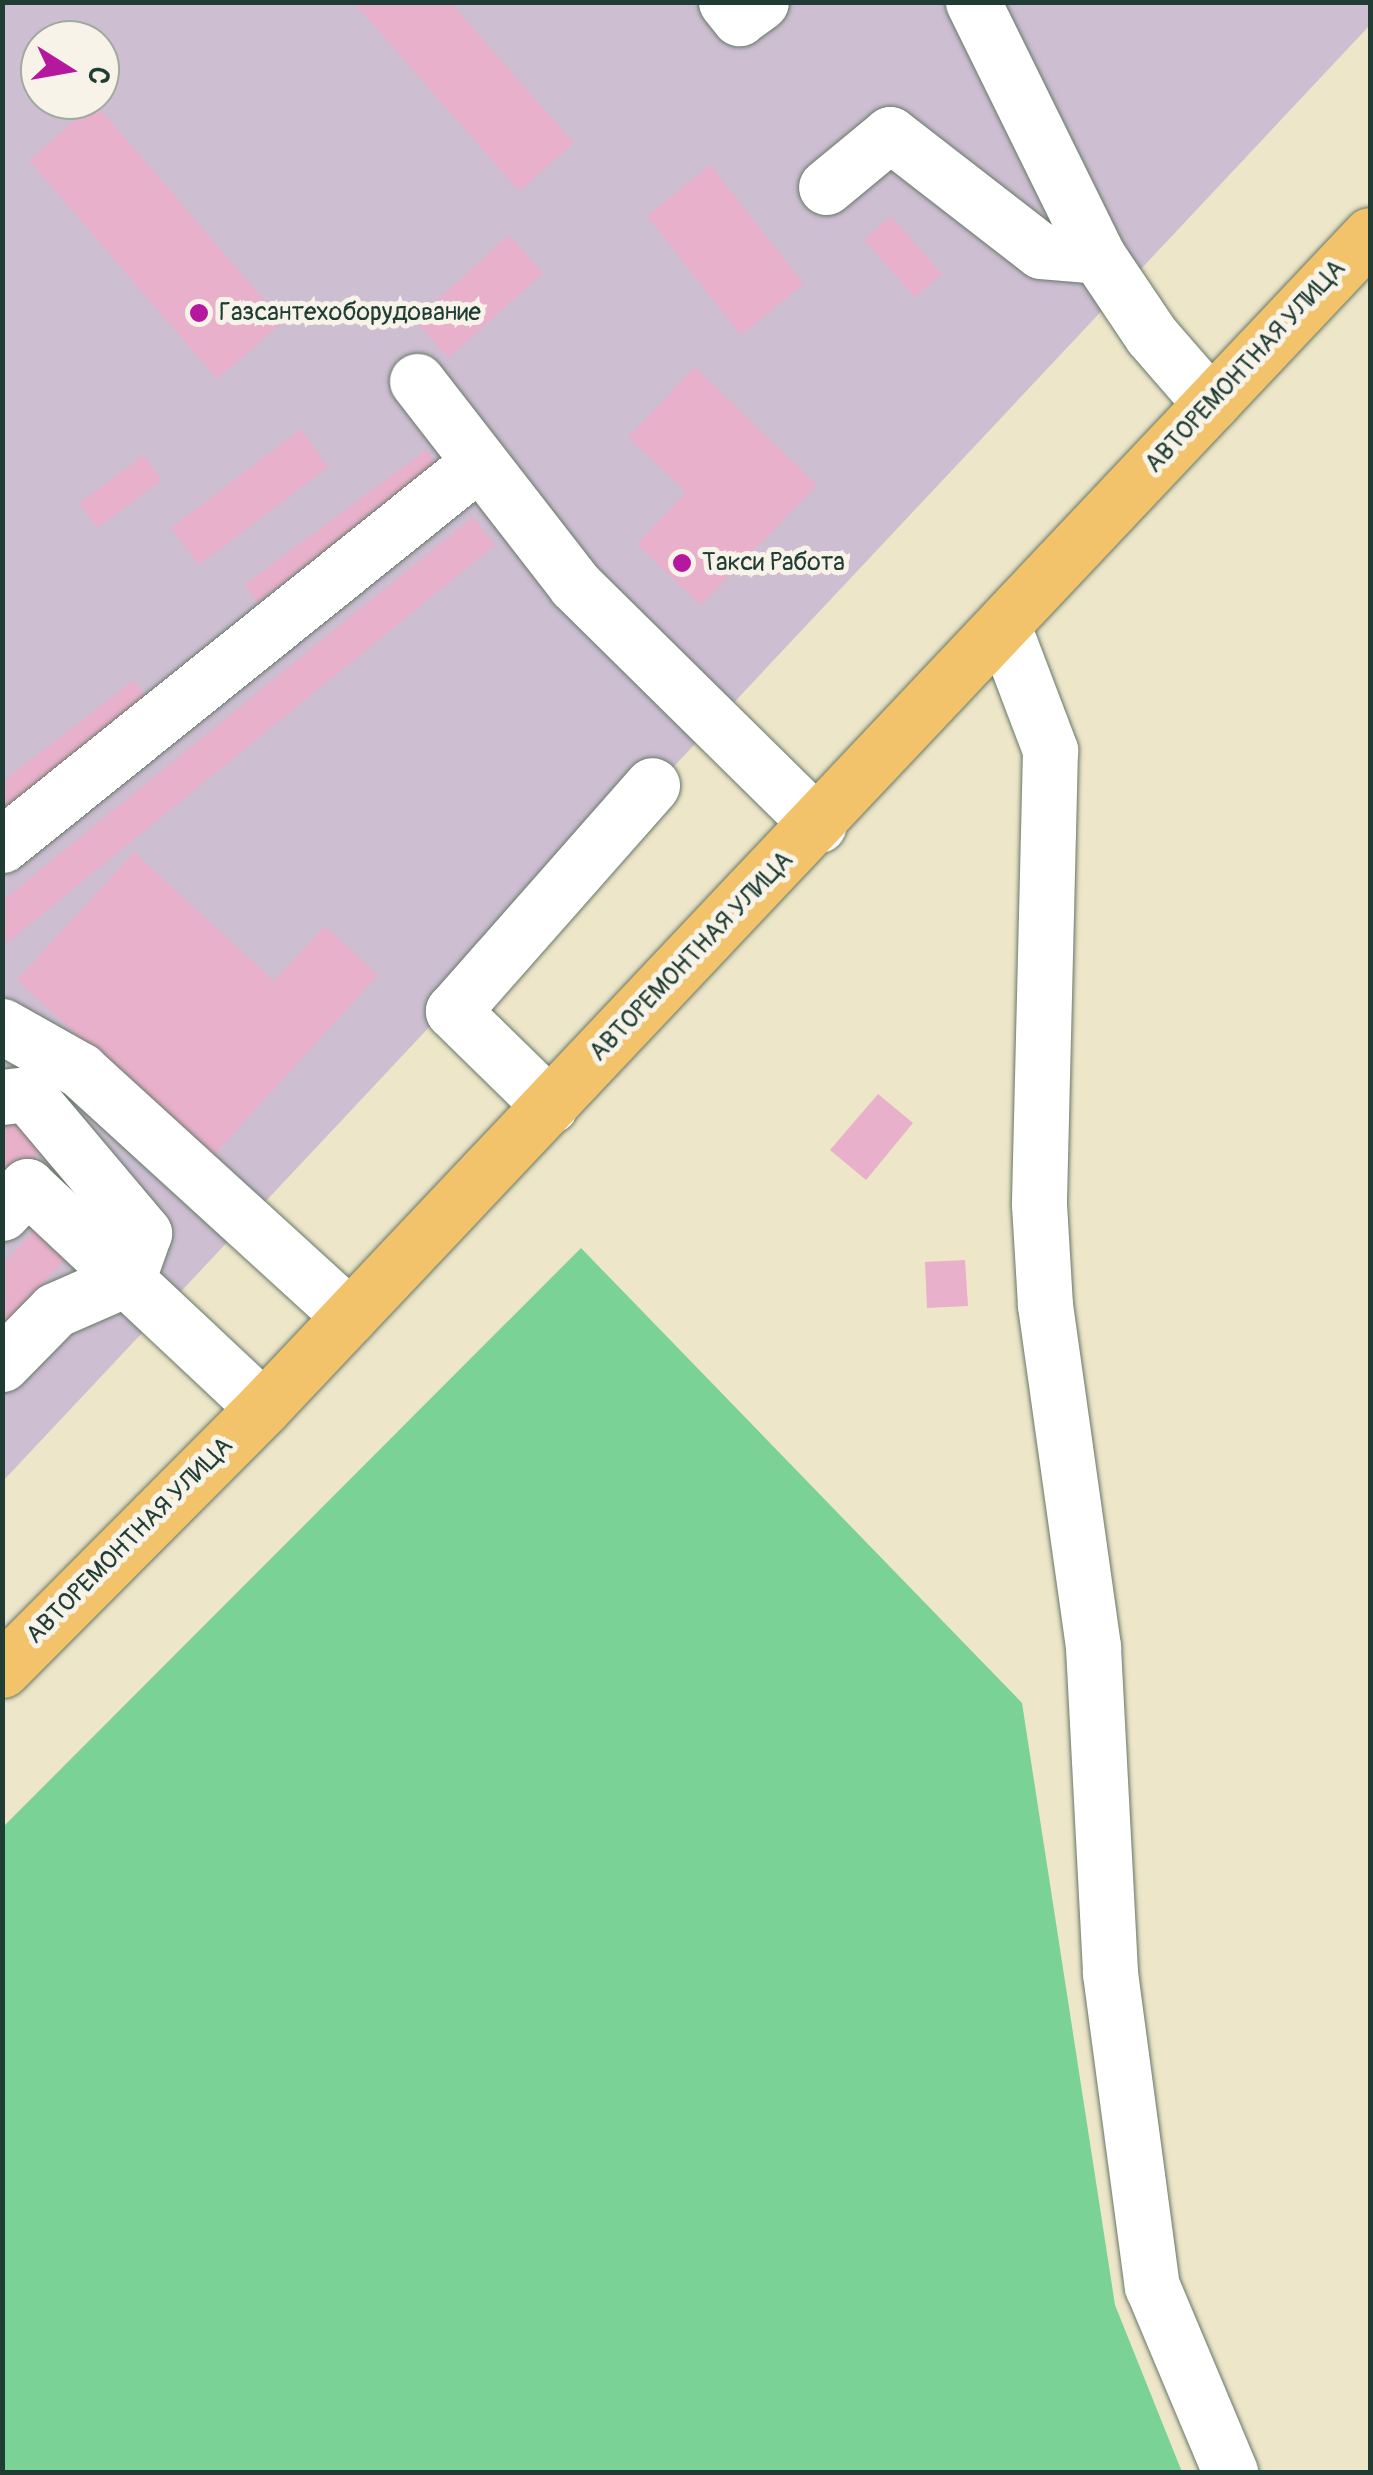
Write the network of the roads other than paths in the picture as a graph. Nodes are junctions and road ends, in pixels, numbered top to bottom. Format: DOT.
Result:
graph roads {
  1 [pos="726,2"];
  2 [pos="761,2"];
  3 [pos="973,2"];
  4 [pos="826,188"];
  5 [pos="1370,235"];
  6 [pos="1098,256"];
  7 [pos="417,380"];
  8 [pos="1211,404"];
  9 [pos="480,462"];
  10 [pos="1003,626"];
  11 [pos="652,785"];
  12 [pos="818,825"];
  13 [pos="2,845"];
  14 [pos="2,1026"];
  15 [pos="2,1097"];
  16 [pos="550,1106"];
  17 [pos="2,1213"];
  18 [pos="128,1278"];
  19 [pos="350,1316"];
  20 [pos="2,1364"];
  21 [pos="263,1408"];
  22 [pos="2,1670"];
  23 [pos="1230,2472"];
  1 -- 2 [label="lane"];
  3 -- 6 [label="lane"];
  4 -- 6 [label="lane"];
  5 -- 8 [label="main road, АВТОРЕМОНТНАЯ УЛИЦА"];
  6 -- 8 [label="lane"];
  7 -- 9 [label="lane"];
  8 -- 10 [label="main road, АВТОРЕМОНТНАЯ УЛИЦА"];
  9 -- 12 [label="lane"];
  9 -- 13 [label="lane"];
  10 -- 12 [label="main road, АВТОРЕМОНТНАЯ УЛИЦА"];
  10 -- 23 [label="lane"];
  11 -- 16 [label="lane"];
  12 -- 16 [label="main road, АВТОРЕМОНТНАЯ УЛИЦА"];
  14 -- 19 [label="lane"];
  15 -- 18 [label="lane"];
  16 -- 19 [label="main road, АВТОРЕМОНТНАЯ УЛИЦА"];
  17 -- 18 [label="lane"];
  18 -- 20 [label="lane"];
  18 -- 21 [label="lane"];
  19 -- 21 [label="main road, АВТОРЕМОНТНАЯ УЛИЦА"];
  21 -- 22 [label="main road, АВТОРЕМОНТНАЯ УЛИЦА"];
}
